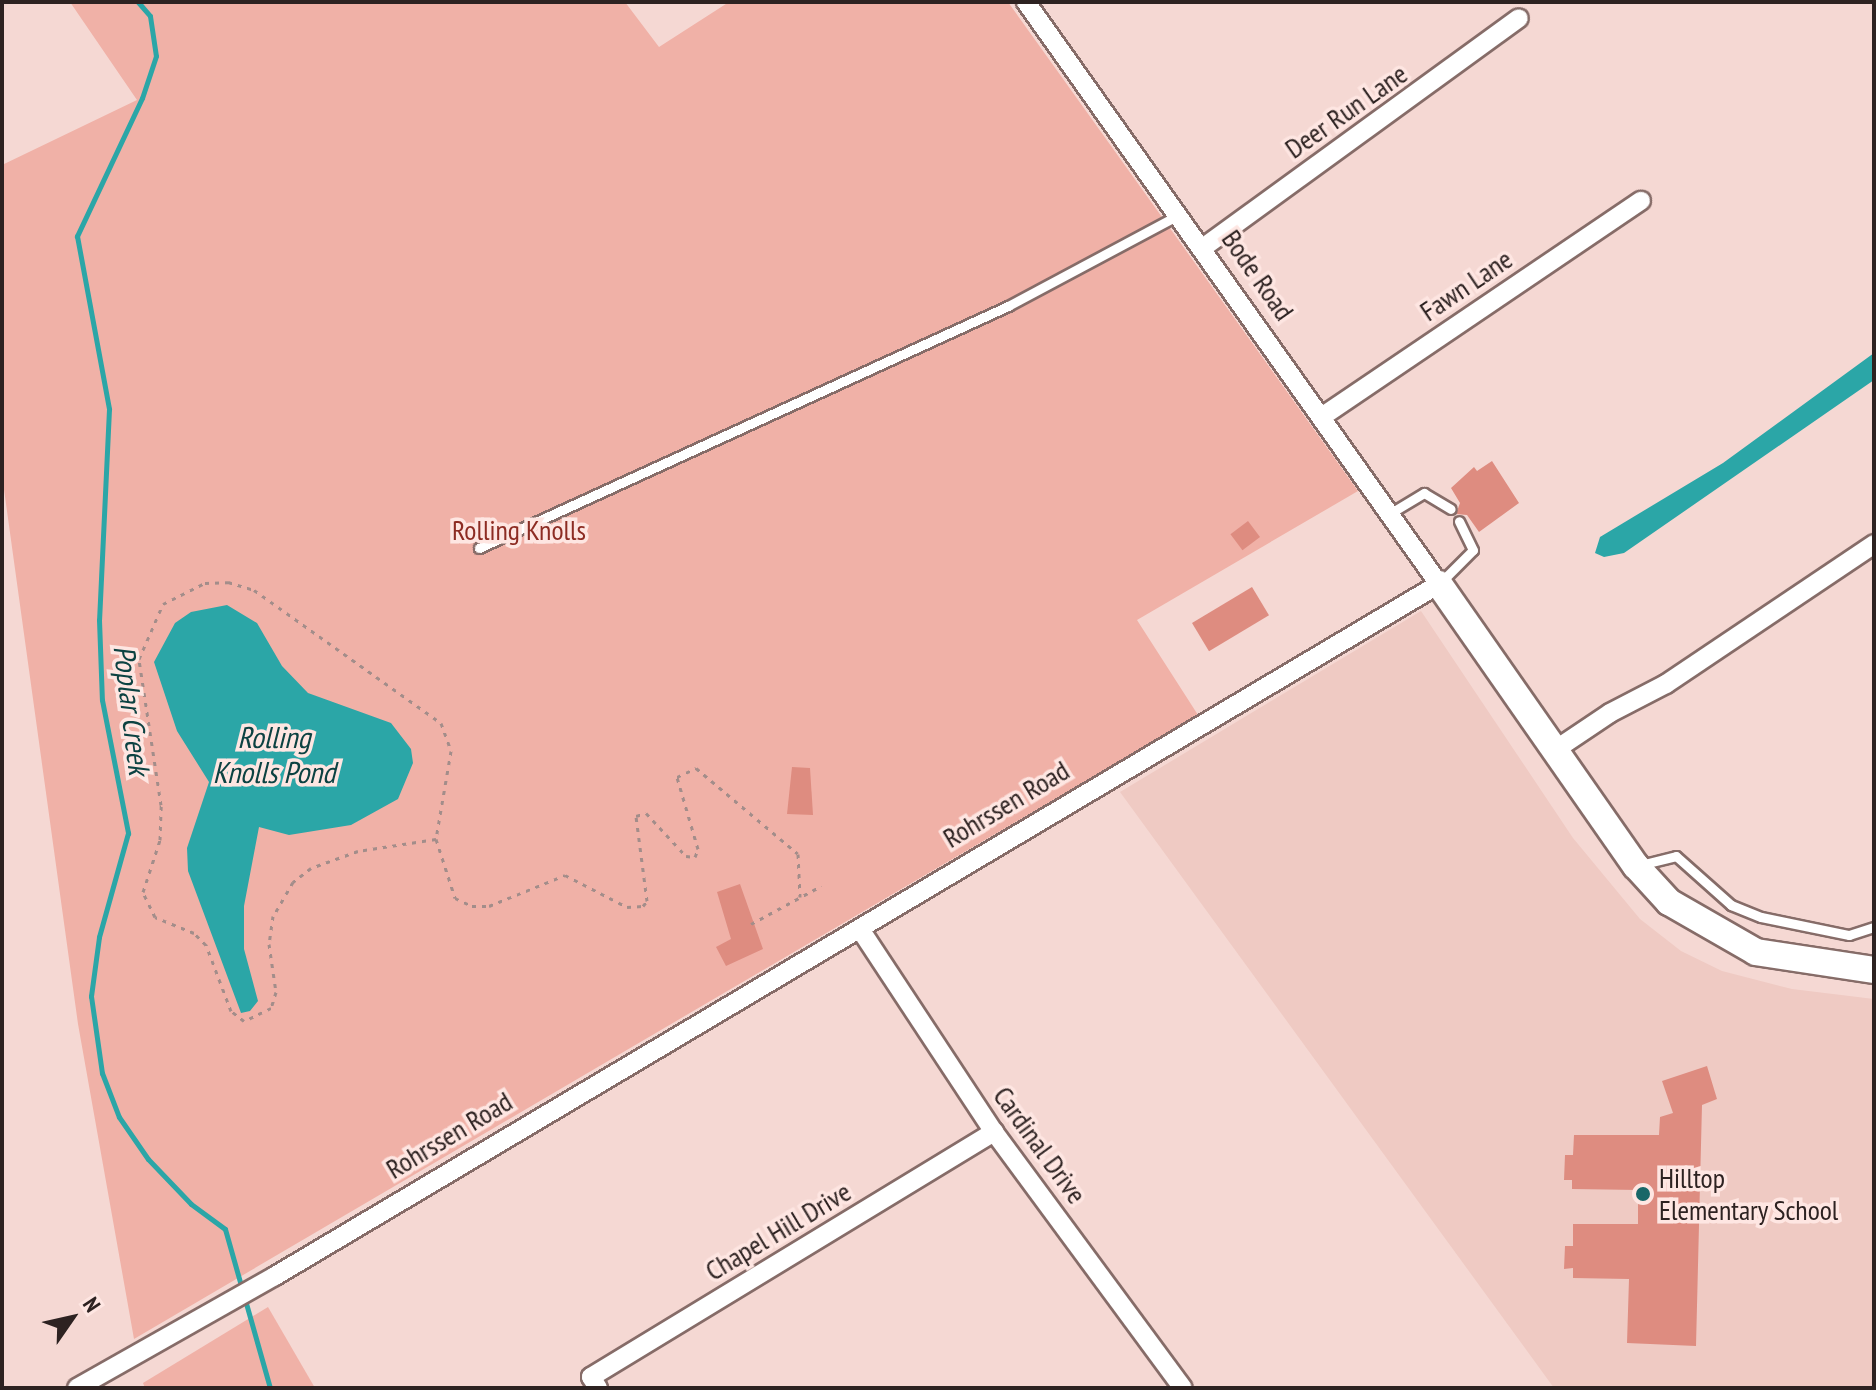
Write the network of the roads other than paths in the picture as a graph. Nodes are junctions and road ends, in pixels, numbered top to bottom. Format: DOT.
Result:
graph roads {
  1 [pos="1026,2"];
  2 [pos="1519,18"];
  3 [pos="1641,201"];
  4 [pos="1180,214"];
  5 [pos="1204,247"];
  6 [pos="1323,416"];
  7 [pos="1451,509"];
  8 [pos="1389,514"];
  9 [pos="1459,521"];
  10 [pos="1874,544"];
  11 [pos="479,548"];
  12 [pos="1439,584"];
  13 [pos="1555,750"];
  14 [pos="1636,866"];
  15 [pos="1874,927"];
  16 [pos="860,929"];
  17 [pos="1874,970"];
  18 [pos="994,1132"];
  19 [pos="595,1383"];
  20 [pos="77,1388"];
  21 [pos="1183,1388"];
  1 -- 4 [label="street, Bode Road"];
  2 -- 5 [label="street, Deer Run Lane"];
  3 -- 6 [label="street, Fawn Lane"];
  4 -- 5 [label="street, Bode Road"];
  4 -- 11 [label="lane"];
  5 -- 6 [label="street, Bode Road"];
  6 -- 8 [label="street, Bode Road"];
  7 -- 8 [label="lane"];
  8 -- 12 [label="street, Bode Road"];
  9 -- 12 [label="lane"];
  10 -- 13 [label="street"];
  12 -- 13 [label="street"];
  12 -- 16 [label="street, Rohrssen Road"];
  13 -- 14 [label="street"];
  14 -- 15 [label="lane"];
  14 -- 17 [label="street"];
  16 -- 18 [label="street, Cardinal Drive"];
  16 -- 20 [label="street, Rohrssen Road"];
  18 -- 19 [label="street, Chapel Hill Drive"];
  18 -- 21 [label="street, Cardinal Drive"];
}
